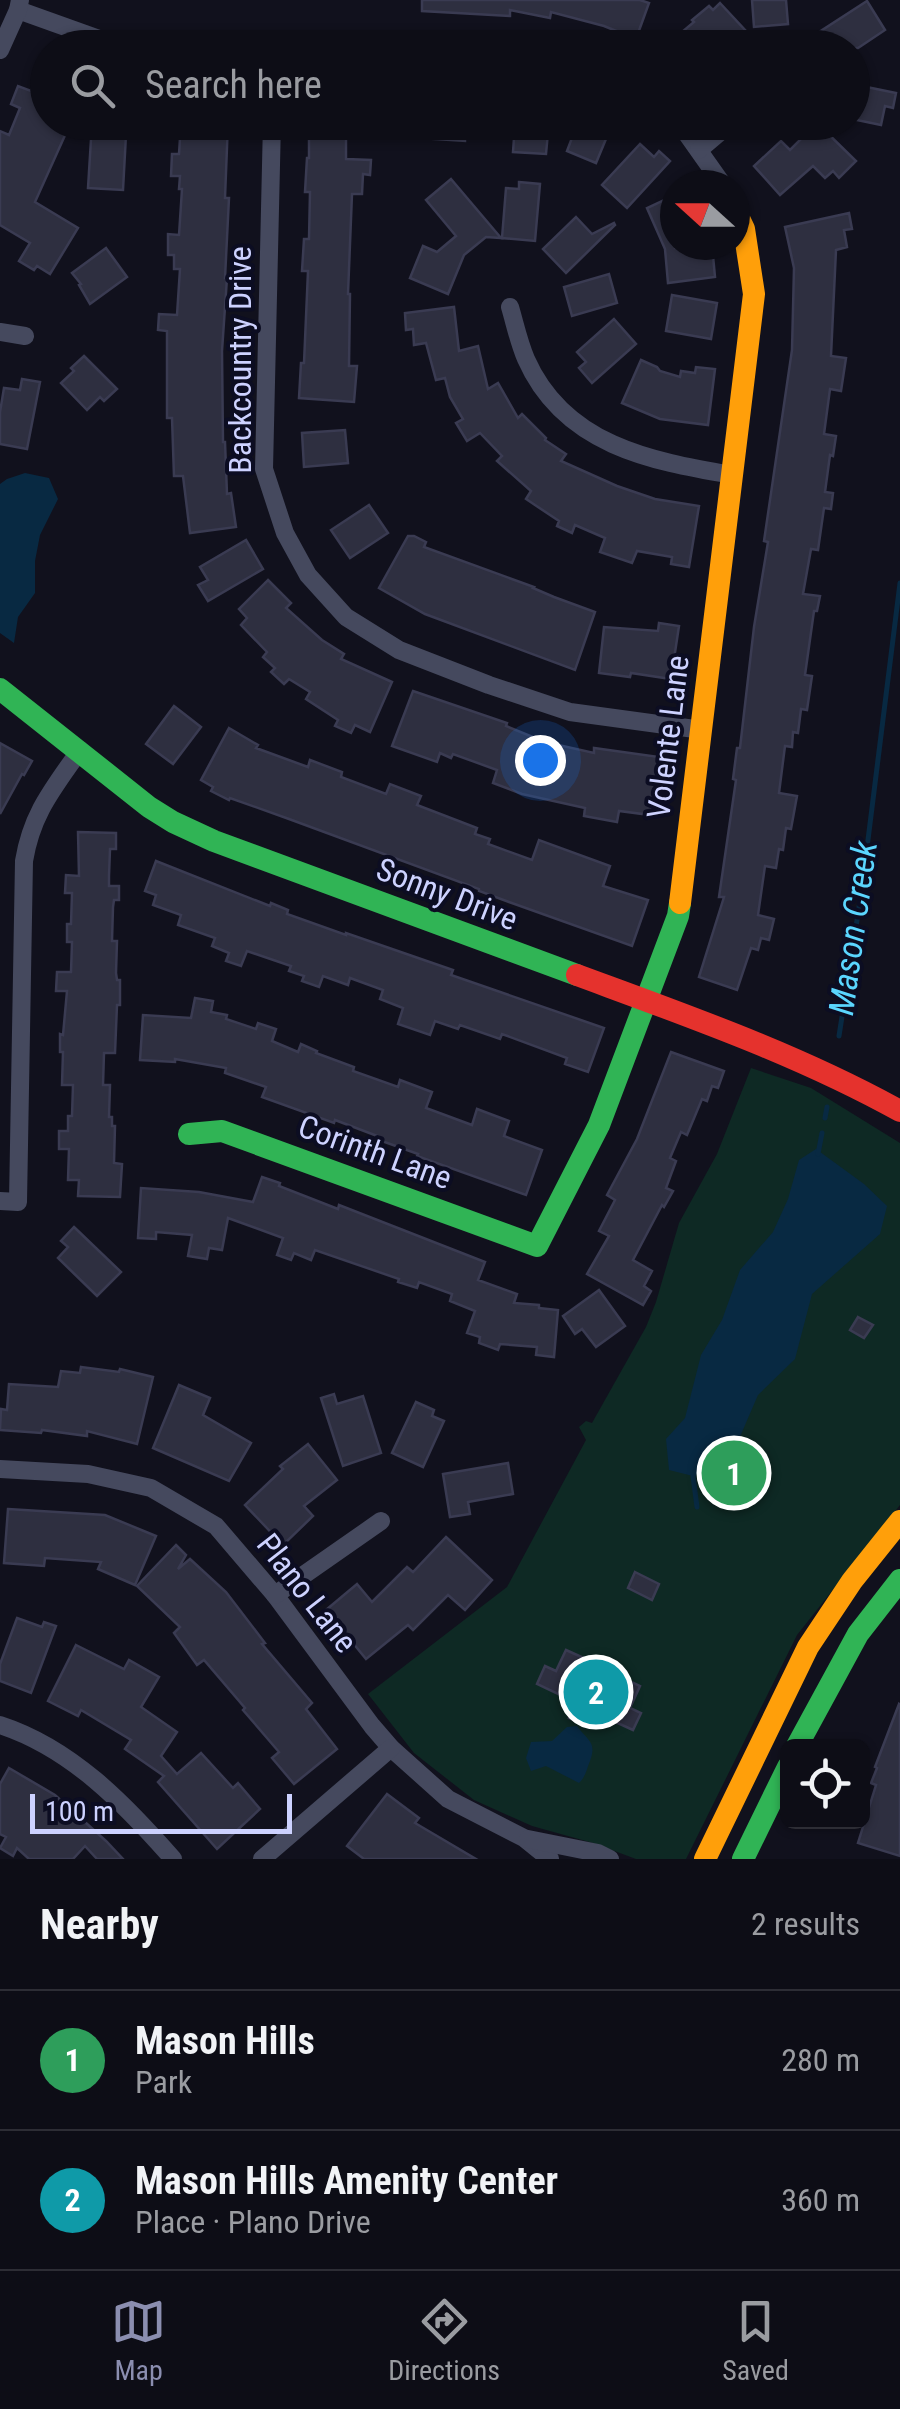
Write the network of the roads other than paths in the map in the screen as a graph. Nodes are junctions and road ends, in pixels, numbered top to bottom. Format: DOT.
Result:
graph roads {
  1 [pos="19,5"];
  2 [pos="78,30"];
  3 [pos="0,50"];
  4 [pos="272,140"];
  5 [pos="692,140"];
  6 [pos="711,140"];
  7 [pos="700,150"];
  8 [pos="713,170"];
  9 [pos="749,260"];
  10 [pos="510,307"];
  11 [pos="0,332"];
  12 [pos="25,336"];
  13 [pos="732,475"];
  14 [pos="0,688"];
  15 [pos="702,730"];
  16 [pos="80,750"];
  17 [pos="646,1002"];
  18 [pos="900,1110"];
  19 [pos="189,1134"];
  20 [pos="9,1201"];
  21 [pos="537,1246"];
  22 [pos="0,1469"];
  23 [pos="381,1521"];
  24 [pos="900,1522"];
  25 [pos="900,1580"];
  26 [pos="275,1595"];
  27 [pos="0,1726"];
  28 [pos="801,1739"];
  29 [pos="390,1748"];
  30 [pos="780,1784"];
  31 [pos="524,1838"];
  32 [pos="172,1859"];
  33 [pos="262,1859"];
  34 [pos="550,1859"];
  35 [pos="610,1859"];
  36 [pos="704,1859"];
  37 [pos="744,1859"];
  1 -- 2 [label="street"];
  1 -- 3 [label="street"];
  4 -- 15 [label="street, Backcountry Drive"];
  5 -- 7 [label="street"];
  6 -- 7 [label="street"];
  7 -- 8 [label="street"];
  9 -- 13 [label="street, Volente Lane"];
  10 -- 13 [label="street"];
  11 -- 12 [label="street"];
  13 -- 15 [label="street, Volente Lane"];
  14 -- 16 [label="street, Sonny Drive"];
  15 -- 17 [label="street, Volente Lane"];
  16 -- 17 [label="street, Sonny Drive"];
  16 -- 20 [label="street"];
  17 -- 18 [label="street, Sonny Drive"];
  17 -- 21 [label="street, Volente Lane"];
  19 -- 21 [label="street, Corinth Lane"];
  22 -- 26 [label="street, Plano Lane"];
  23 -- 26 [label="street"];
  24 -- 36 [label="street"];
  25 -- 28 [label="street"];
  26 -- 29 [label="street, Plano Lane"];
  27 -- 32 [label="street"];
  29 -- 31 [label="street, Plano Lane"];
  29 -- 33 [label="street"];
  30 -- 37 [label="street"];
  31 -- 34 [label="street"];
  31 -- 35 [label="street"];
}
